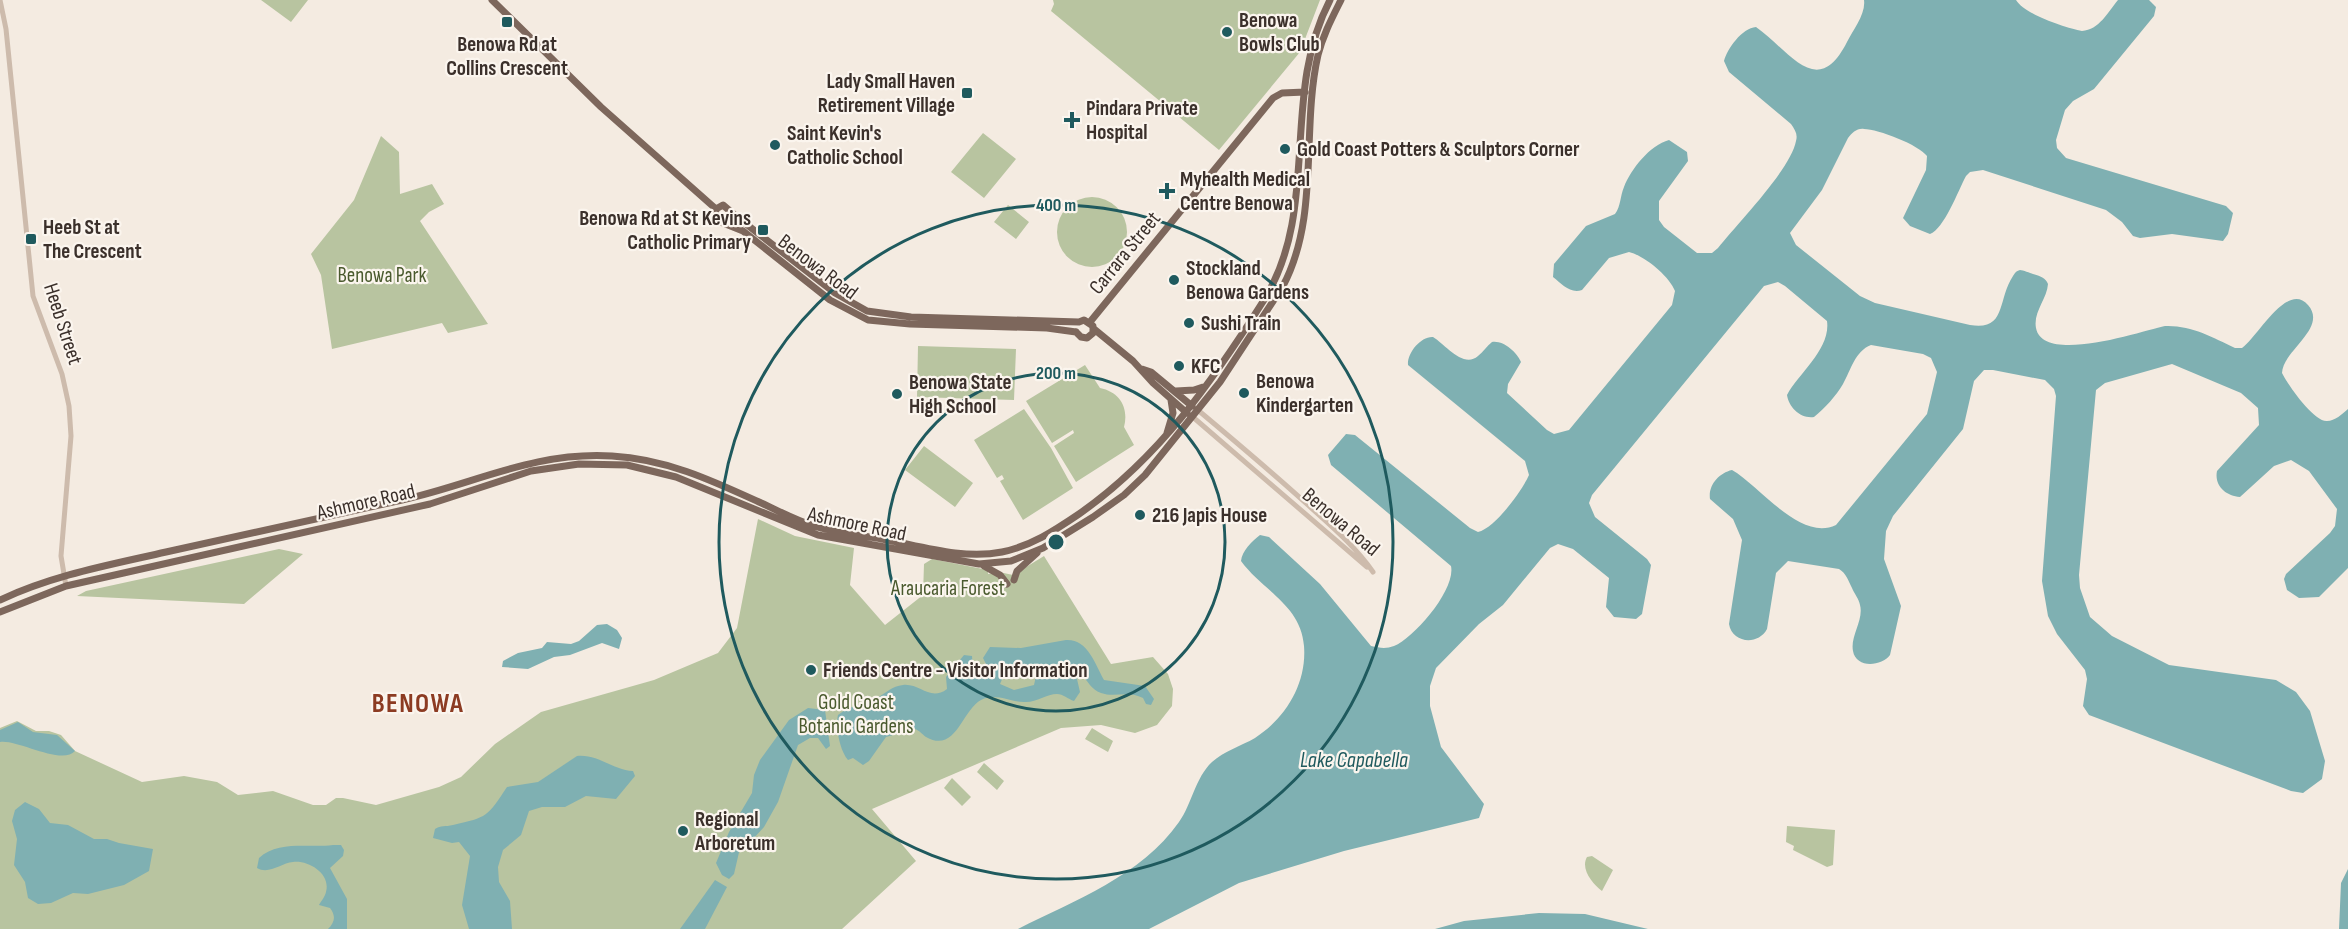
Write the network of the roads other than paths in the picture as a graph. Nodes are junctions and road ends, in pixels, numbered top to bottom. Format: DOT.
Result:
graph roads {
  1 [pos="0,0"];
  2 [pos="492,0"];
  3 [pos="1330,0"];
  4 [pos="1341,0"];
  5 [pos="1303,92"];
  6 [pos="1313,92"];
  7 [pos="716,209"];
  8 [pos="731,212"];
  9 [pos="726,222"];
  10 [pos="1079,322"];
  11 [pos="1090,322"];
  12 [pos="1076,332"];
  13 [pos="1092,332"];
  14 [pos="1142,369"];
  15 [pos="1204,387"];
  16 [pos="1173,391"];
  17 [pos="1171,399"];
  18 [pos="1191,405"];
  19 [pos="1199,411"];
  20 [pos="1186,412"];
  21 [pos="1194,418"];
  22 [pos="1165,438"];
  23 [pos="1044,548"];
  24 [pos="979,564"];
  25 [pos="63,575"];
  26 [pos="66,586"];
  27 [pos="0,600"];
  28 [pos="0,612"];
  1 -- 25 [label="street, Heeb Street"];
  2 -- 7 [label="main road"];
  3 -- 5 [label="main road, Ashmore Road"];
  4 -- 6 [label="main road, Ashmore Road"];
  5 -- 6 [label="main road, Carrara Street"];
  5 -- 11 [label="main road, Carrara Street"];
  5 -- 15 [label="main road, Ashmore Road"];
  6 -- 19 [label="main road, Ashmore Road"];
  7 -- 8 [label="main road"];
  7 -- 9 [label="main road"];
  8 -- 9 [label="main road"];
  8 -- 10 [label="main road, Benowa Road"];
  9 -- 12 [label="main road, Benowa Road"];
  10 -- 11 [label="main road, Benowa Road"];
  10 -- 12 [label="main road"];
  11 -- 13 [label="main road, Benowa Road"];
  12 -- 13 [label="main road, Benowa Road"];
  13 -- 14 [label="main road, Benowa Road"];
  14 -- 16 [label="main road, Benowa Road"];
  14 -- 17 [label="main road, Benowa Road"];
  15 -- 16 [label="main road"];
  15 -- 18 [label="main road, Ashmore Road"];
  16 -- 18 [label="main road, Benowa Road"];
  17 -- 20 [label="main road, Benowa Road"];
  17 -- 22 [label="main road"];
  18 -- 19 [label="main road, Benowa Road"];
  18 -- 20 [label="main road, Ashmore Road"];
  19 -- 21 [label="main road, Ashmore Road"];
  19 -- 21 [label="street, Benowa Road"];
  20 -- 21 [label="main road, Benowa Road"];
  20 -- 22 [label="main road, Ashmore Road"];
  21 -- 23 [label="main road, Ashmore Road"];
  22 -- 25 [label="main road, Ashmore Road"];
  23 -- 24 [label="main road, Ashmore Road"];
  23 -- 24 [label="main road"];
  24 -- 26 [label="main road, Ashmore Road"];
  25 -- 26 [label="street, Heeb Street"];
  25 -- 27 [label="main road, Ashmore Road"];
  26 -- 28 [label="main road, Ashmore Road"];
}
